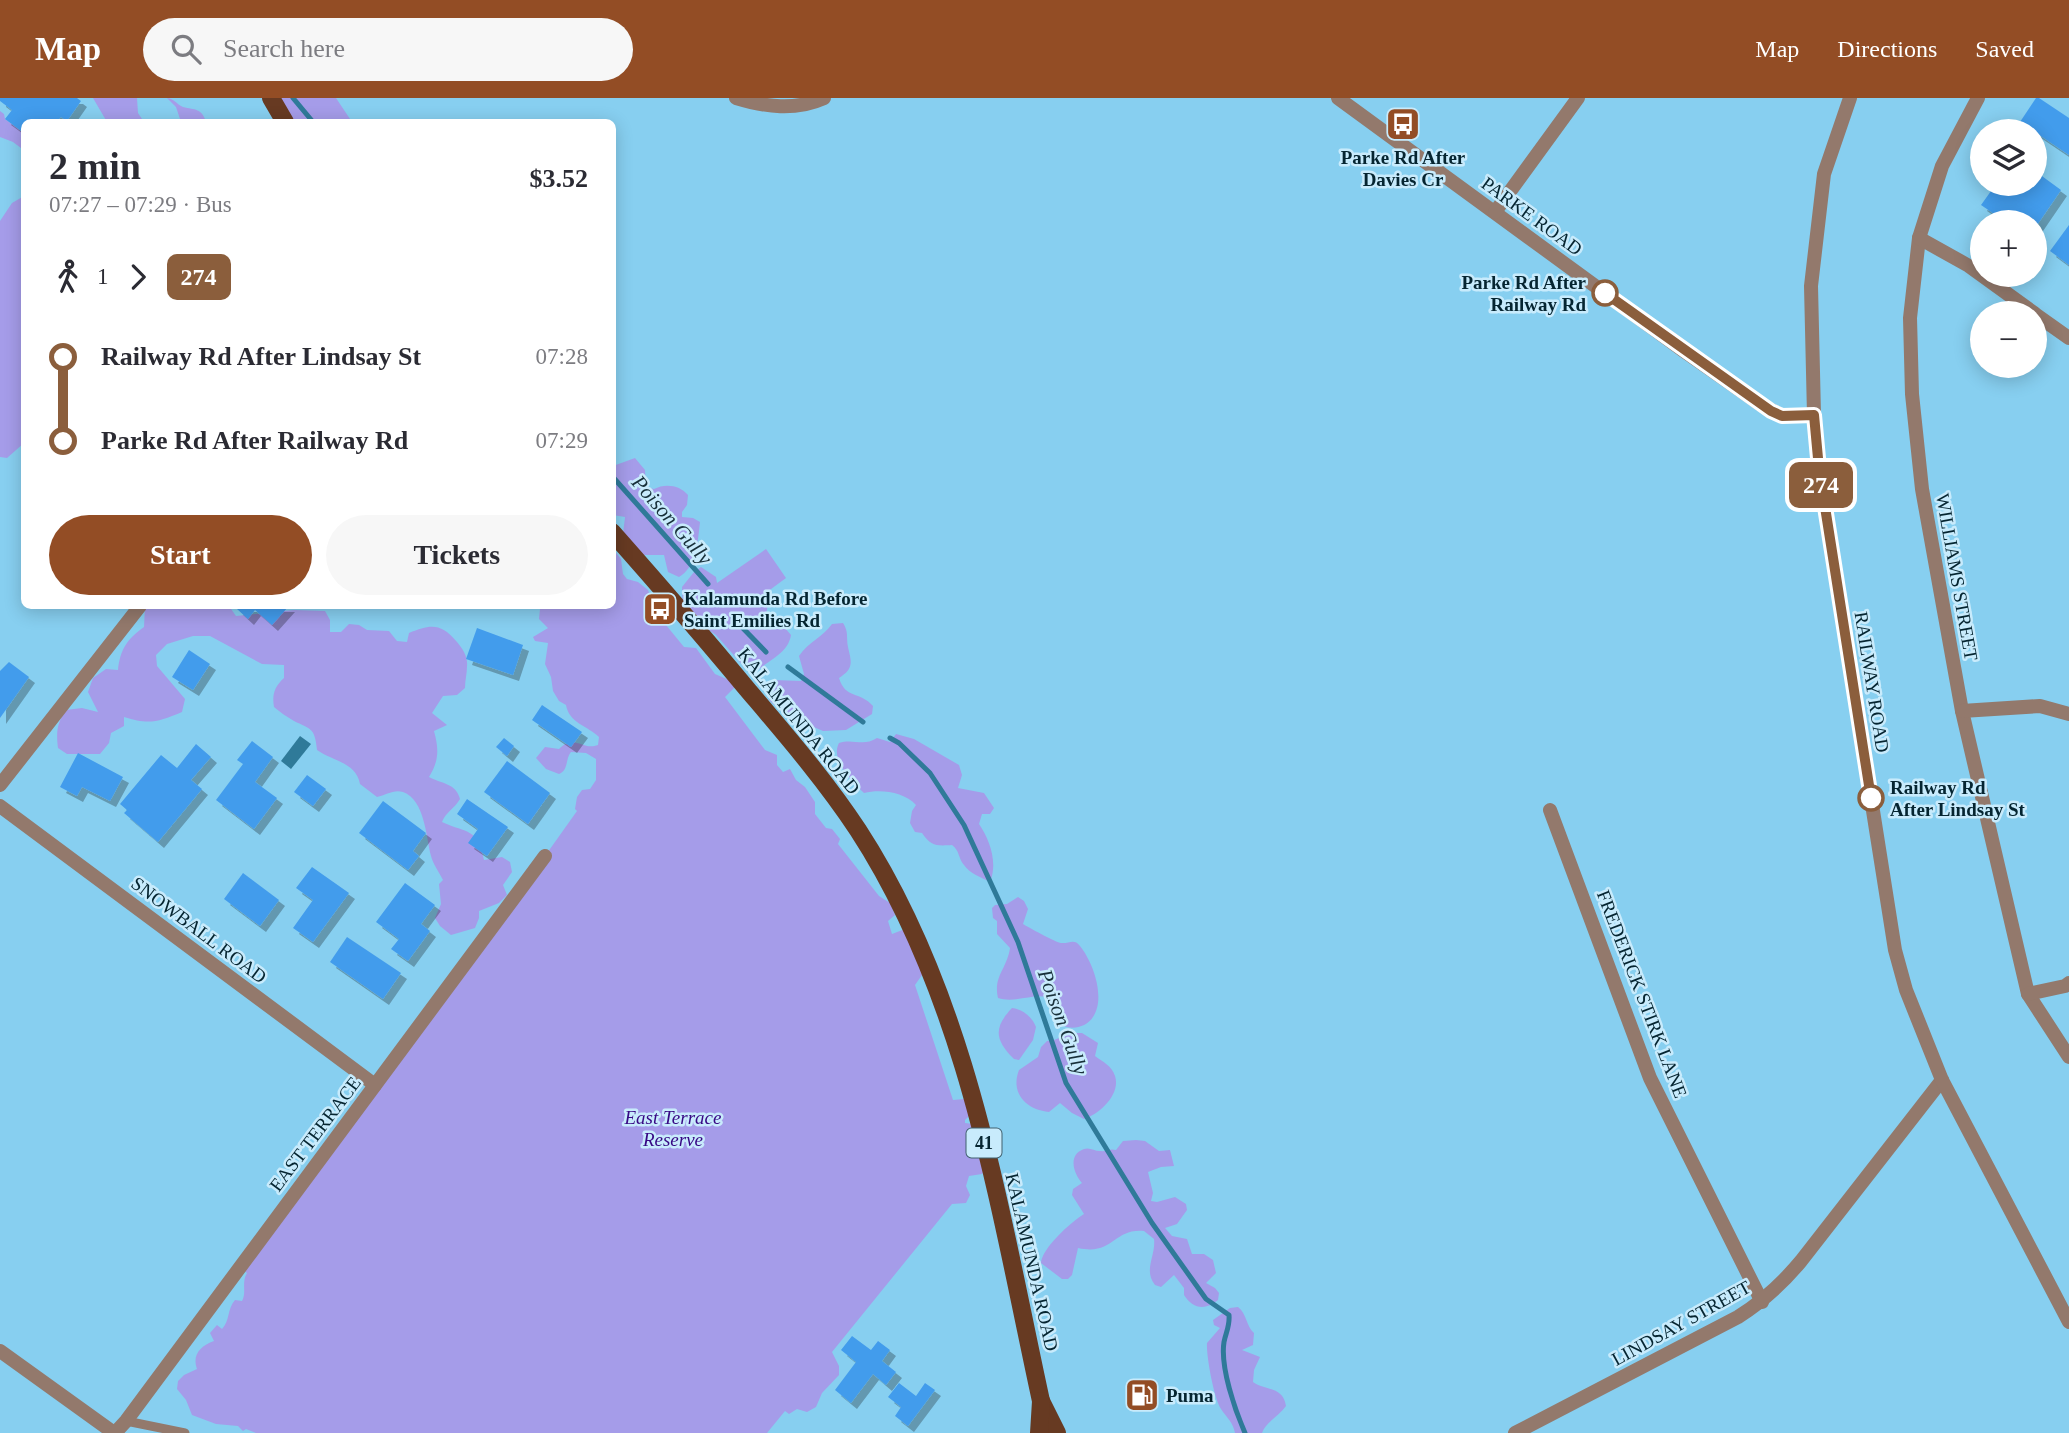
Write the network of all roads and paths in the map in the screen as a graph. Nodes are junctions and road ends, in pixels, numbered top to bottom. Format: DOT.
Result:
graph roads {
  1 [pos="271,98"];
  2 [pos="736,98"];
  3 [pos="824,98"];
  4 [pos="1338,98"];
  5 [pos="1578,98"];
  6 [pos="1850,98"];
  7 [pos="1978,98"];
  8 [pos="283,119"];
  9 [pos="1495,212"];
  10 [pos="1919,238"];
  11 [pos="2017,301"];
  12 [pos="2047,322"];
  13 [pos="2069,338"];
  14 [pos="1814,415"];
  15 [pos="616,537"];
  16 [pos="138,609"];
  17 [pos="1962,710"];
  18 [pos="2069,714"];
  19 [pos="0,785"];
  20 [pos="0,806"];
  21 [pos="1550,810"];
  22 [pos="545,856"];
  23 [pos="2069,982"];
  24 [pos="2028,994"];
  25 [pos="2069,1057"];
  26 [pos="1942,1080"];
  27 [pos="375,1085"];
  28 [pos="1762,1302"];
  29 [pos="2069,1322"];
  30 [pos="0,1351"];
  31 [pos="1041,1401"];
  32 [pos="126,1421"];
  33 [pos="115,1433"];
  34 [pos="184,1433"];
  35 [pos="1039,1433"];
  36 [pos="1058,1433"];
  37 [pos="1515,1433"];
  1 -- 8 [label="main road"];
  2 -- 3 [label="street"];
  4 -- 9 [label="street, PARKE ROAD"];
  5 -- 9 [label="street"];
  6 -- 14 [label="street, RAILWAY ROAD"];
  7 -- 10 [label="street, WILLIAMS STREET"];
  9 -- 14 [label="street, PARKE ROAD"];
  10 -- 11 [label="street"];
  10 -- 17 [label="street, WILLIAMS STREET"];
  12 -- 13 [label="street"];
  14 -- 26 [label="street, RAILWAY ROAD"];
  15 -- 31 [label="main road, KALAMUNDA ROAD / 41"];
  16 -- 19 [label="street"];
  17 -- 18 [label="street"];
  17 -- 24 [label="street, WILLIAMS STREET"];
  20 -- 27 [label="street, SNOWBALL ROAD"];
  21 -- 28 [label="street, FREDERICK STIRK LANE"];
  22 -- 27 [label="street, EAST TERRACE"];
  23 -- 24 [label="street"];
  24 -- 25 [label="street, WILLIAMS STREET"];
  26 -- 28 [label="street, LINDSAY STREET"];
  26 -- 29 [label="street, RAILWAY ROAD"];
  27 -- 32 [label="street, EAST TERRACE"];
  28 -- 37 [label="street, LINDSAY STREET"];
  30 -- 33 [label="street"];
  31 -- 35 [label="main road, KALAMUNDA ROAD / 41"];
  31 -- 36 [label="main road, KALAMUNDA ROAD / 41"];
  32 -- 33 [label="street, EAST TERRACE"];
  32 -- 34 [label="lane"];
}
